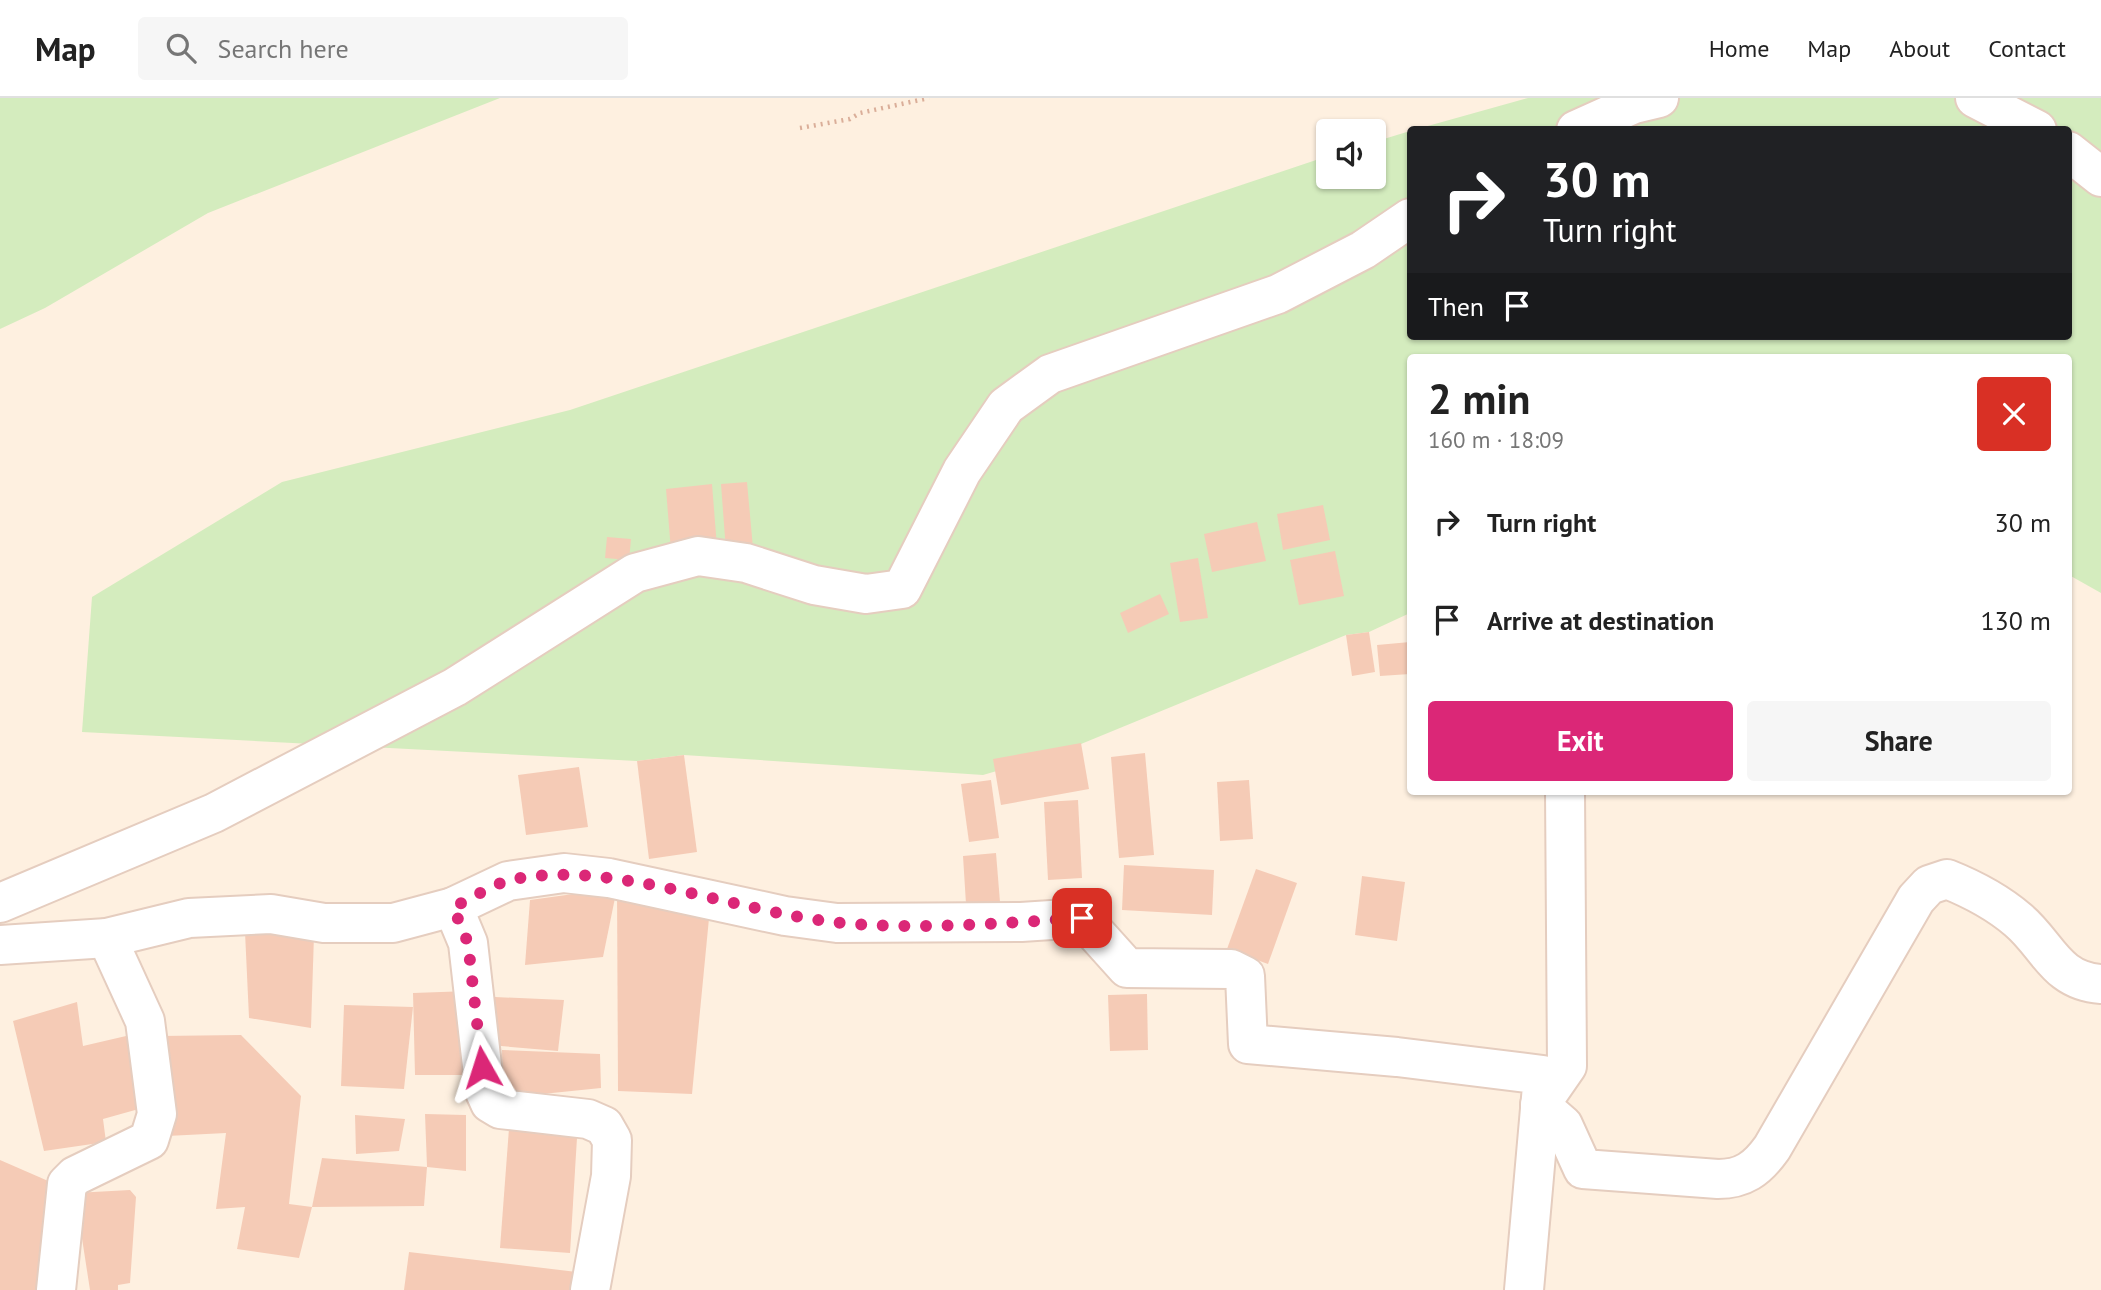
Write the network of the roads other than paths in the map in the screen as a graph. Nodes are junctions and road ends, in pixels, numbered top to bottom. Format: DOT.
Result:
graph roads {
  1 [pos="1659,98"];
  2 [pos="1975,98"];
  3 [pos="1585,126"];
  4 [pos="2029,126"];
  5 [pos="2072,154"];
  6 [pos="2101,177"];
  7 [pos="1407,220"];
  8 [pos="1564,795"];
  9 [pos="0,904"];
  10 [pos="453,907"];
  11 [pos="107,938"];
  12 [pos="0,945"];
  13 [pos="2101,984"];
  14 [pos="1540,1105"];
  15 [pos="56,1290"];
  16 [pos="590,1290"];
  17 [pos="1524,1290"];
  1 -- 3 [label="street"];
  2 -- 4 [label="street"];
  5 -- 6 [label="street"];
  7 -- 9 [label="street"];
  8 -- 14 [label="street"];
  10 -- 11 [label="street"];
  10 -- 14 [label="street"];
  10 -- 16 [label="street"];
  11 -- 12 [label="street"];
  11 -- 15 [label="street"];
  13 -- 14 [label="street"];
  14 -- 17 [label="street"];
}
